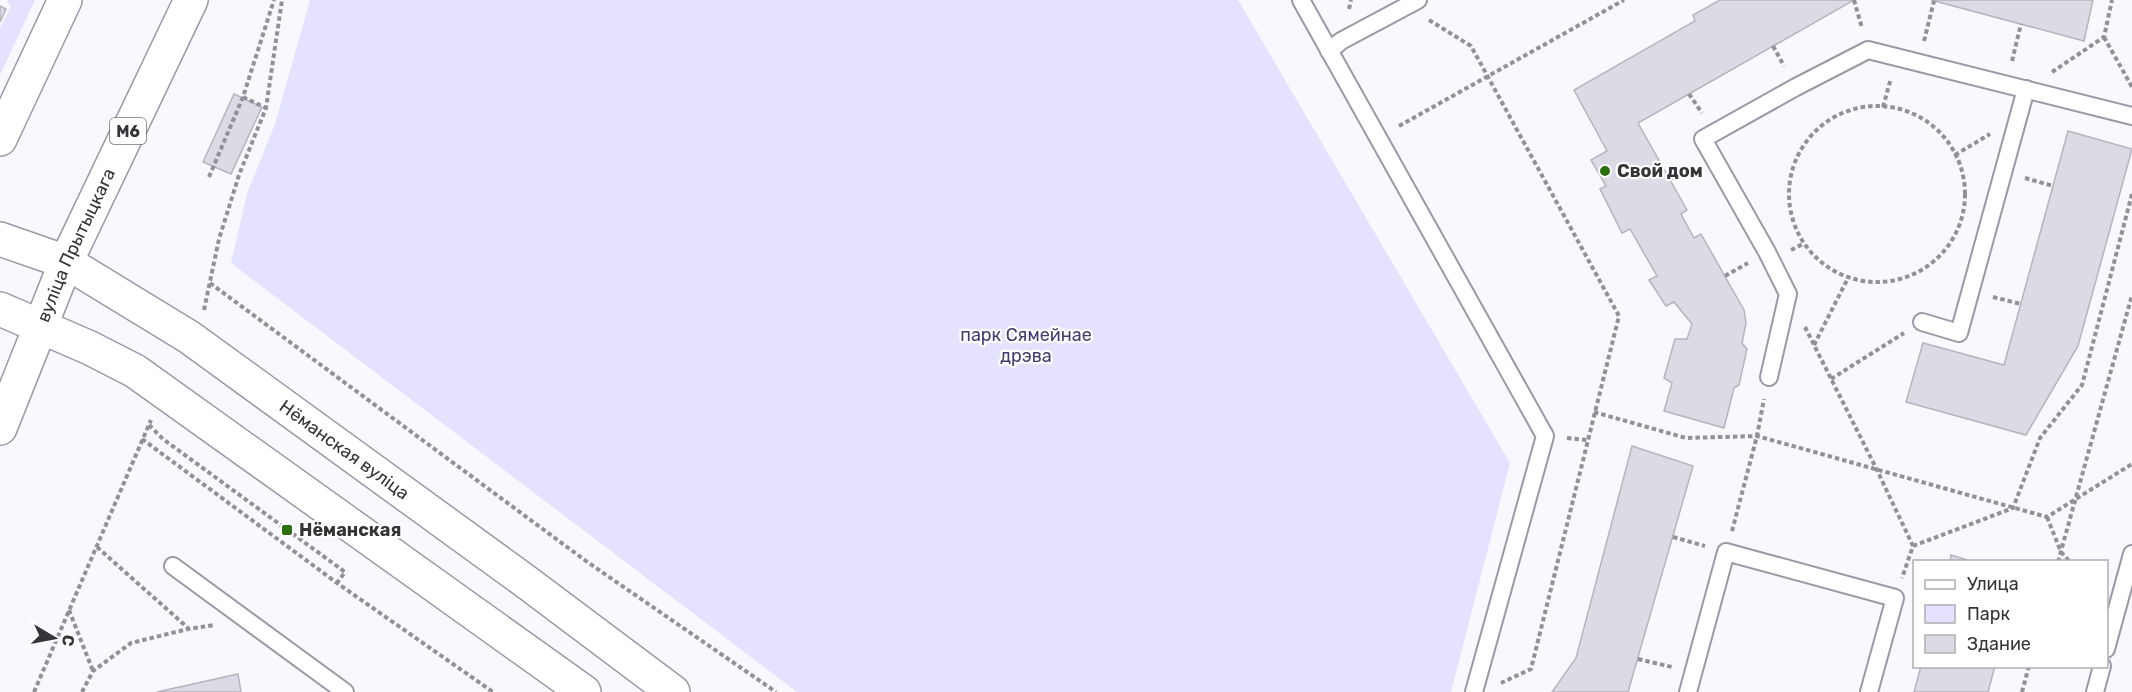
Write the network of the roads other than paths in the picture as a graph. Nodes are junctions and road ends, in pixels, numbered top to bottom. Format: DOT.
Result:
graph roads {
  1 [pos="64,0"];
  2 [pos="190,0"];
  3 [pos="1301,0"];
  4 [pos="1413,3"];
  5 [pos="1329,51"];
  6 [pos="2026,89"];
  7 [pos="2132,116"];
  8 [pos="0,139"];
  9 [pos="0,239"];
  10 [pos="66,262"];
  11 [pos="0,309"];
  12 [pos="1922,322"];
  13 [pos="42,325"];
  14 [pos="1768,377"];
  15 [pos="0,428"];
  16 [pos="2132,554"];
  17 [pos="173,566"];
  18 [pos="2108,642"];
  19 [pos="2101,668"];
  20 [pos="343,691"];
  21 [pos="584,692"];
  22 [pos="673,692"];
  23 [pos="1474,692"];
  24 [pos="1688,692"];
  25 [pos="1869,692"];
  26 [pos="2095,692"];
  1 -- 8 [label="main road"];
  2 -- 10 [label="main road, вуліца Прытыцкага / М6"];
  3 -- 5 [label="lane"];
  4 -- 5 [label="lane"];
  5 -- 23 [label="lane"];
  6 -- 7 [label="lane"];
  6 -- 12 [label="lane"];
  6 -- 14 [label="lane"];
  9 -- 10 [label="main road, Нёманская вуліца"];
  10 -- 13 [label="main road, вуліца Прытыцкага / М6"];
  10 -- 22 [label="main road, Нёманская вуліца"];
  11 -- 13 [label="main road"];
  13 -- 15 [label="main road, вуліца Прытыцкага / М6"];
  13 -- 21 [label="main road"];
  16 -- 18 [label="lane"];
  17 -- 20 [label="lane"];
  19 -- 26 [label="lane"];
  24 -- 25 [label="lane"];
}
